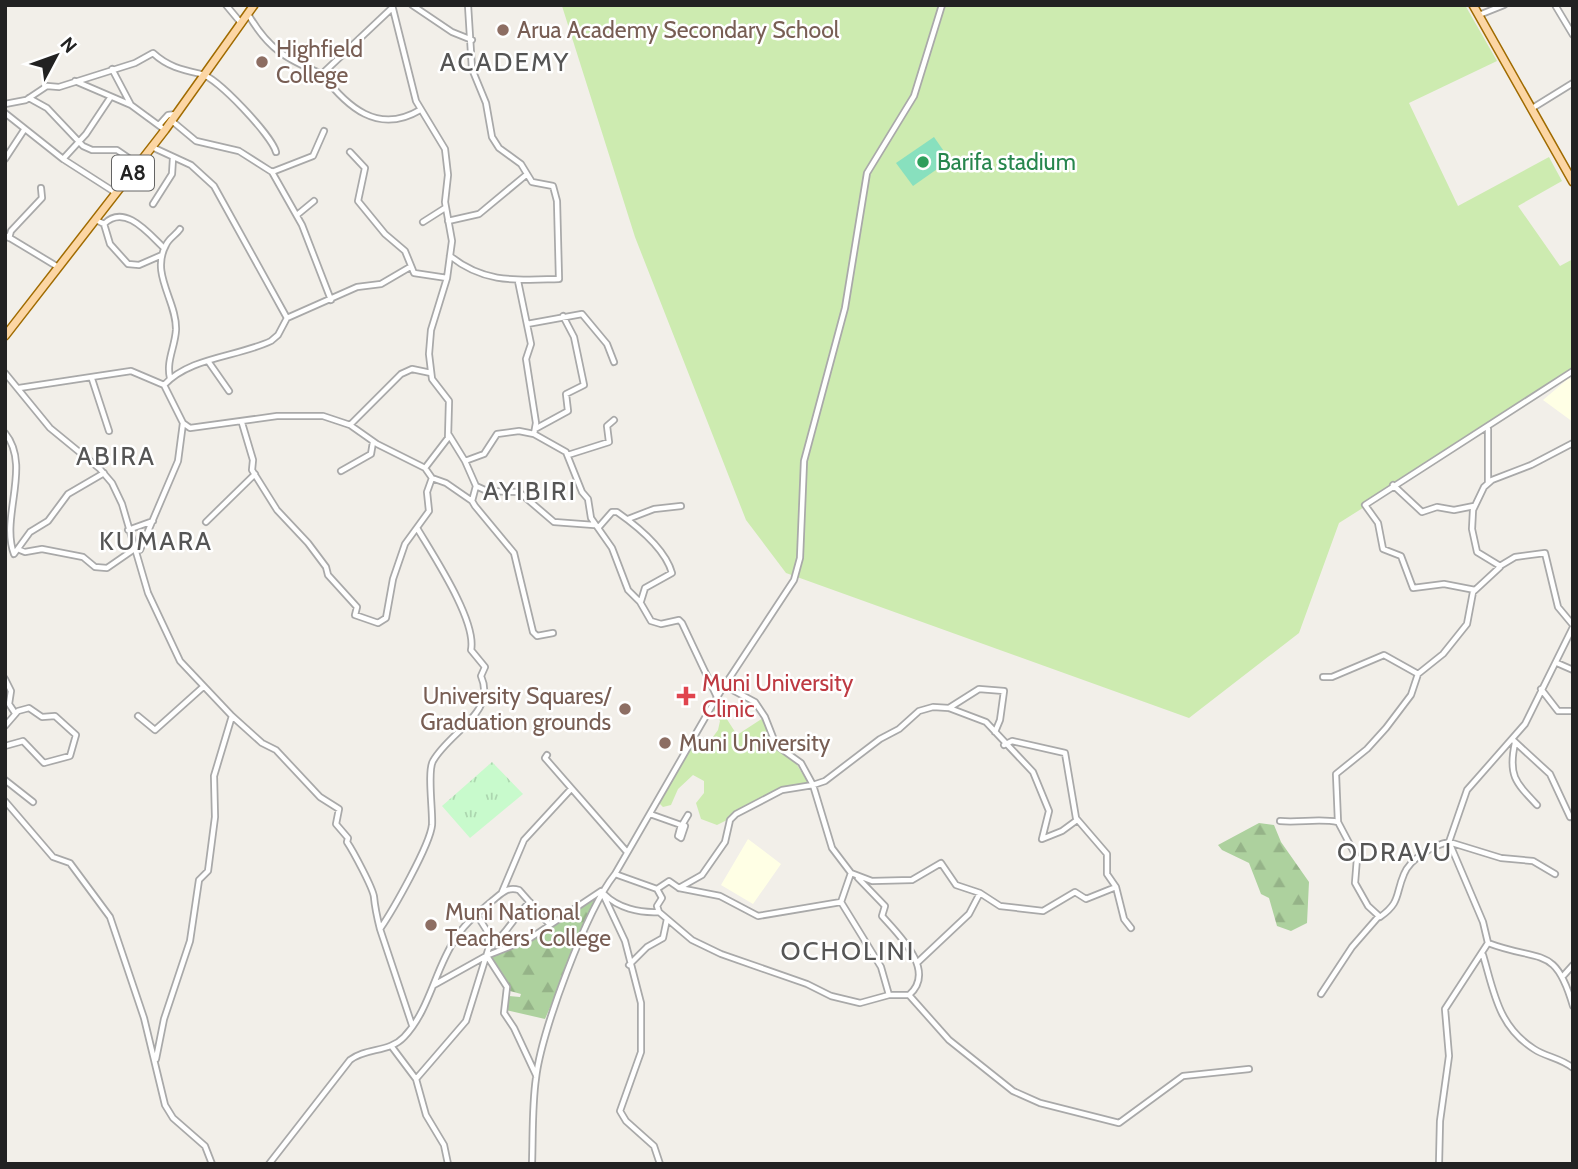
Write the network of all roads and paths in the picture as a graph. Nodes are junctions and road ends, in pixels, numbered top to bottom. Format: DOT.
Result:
graph roads {
  1 [pos="226,5"];
  2 [pos="254,5"];
  3 [pos="412,5"];
  4 [pos="468,5"];
  5 [pos="942,5"];
  6 [pos="1472,5"];
  7 [pos="1504,5"];
  8 [pos="1555,5"];
  9 [pos="392,7"];
  10 [pos="248,13"];
  11 [pos="1478,15"];
  12 [pos="241,23"];
  13 [pos="1573,35"];
  14 [pos="472,40"];
  15 [pos="112,69"];
  16 [pos="322,74"];
  17 [pos="204,76"];
  18 [pos="74,80"];
  19 [pos="1573,83"];
  20 [pos="29,98"];
  21 [pos="110,98"];
  22 [pos="5,104"];
  23 [pos="131,106"];
  24 [pos="420,110"];
  25 [pos="1530,110"];
  26 [pos="5,113"];
  27 [pos="177,114"];
  28 [pos="172,121"];
  29 [pos="162,127"];
  30 [pos="24,130"];
  31 [pos="324,131"];
  32 [pos="78,142"];
  33 [pos="152,147"];
  34 [pos="275,152"];
  35 [pos="350,152"];
  36 [pos="173,158"];
  37 [pos="5,159"];
  38 [pos="63,159"];
  39 [pos="139,165"];
  40 [pos="272,172"];
  41 [pos="526,176"];
  42 [pos="1573,182"];
  43 [pos="41,188"];
  44 [pos="117,194"];
  45 [pos="314,201"];
  46 [pos="153,204"];
  47 [pos="445,208"];
  48 [pos="297,215"];
  49 [pos="96,220"];
  50 [pos="448,221"];
  51 [pos="422,222"];
  52 [pos="104,224"];
  53 [pos="180,229"];
  54 [pos="7,236"];
  55 [pos="164,248"];
  56 [pos="162,255"];
  57 [pos="450,256"];
  58 [pos="59,267"];
  59 [pos="410,267"];
  60 [pos="447,278"];
  61 [pos="518,281"];
  62 [pos="331,300"];
  63 [pos="563,316"];
  64 [pos="287,318"];
  65 [pos="527,324"];
  66 [pos="6,333"];
  67 [pos="208,361"];
  68 [pos="614,362"];
  69 [pos="1573,371"];
  70 [pos="5,373"];
  71 [pos="430,373"];
  72 [pos="170,378"];
  73 [pos="92,379"];
  74 [pos="164,385"];
  75 [pos="19,388"];
  76 [pos="229,391"];
  77 [pos="614,420"];
  78 [pos="183,423"];
  79 [pos="242,423"];
  80 [pos="350,425"];
  81 [pos="1488,428"];
  82 [pos="109,431"];
  83 [pos="535,432"];
  84 [pos="5,433"];
  85 [pos="448,435"];
  86 [pos="373,442"];
  87 [pos="1573,443"];
  88 [pos="568,456"];
  89 [pos="466,461"];
  90 [pos="425,468"];
  91 [pos="341,471"];
  92 [pos="104,472"];
  93 [pos="255,474"];
  94 [pos="432,478"];
  95 [pos="1488,483"];
  96 [pos="1393,485"];
  97 [pos="476,486"];
  98 [pos="8,492"];
  99 [pos="472,501"];
  100 [pos="681,506"];
  101 [pos="1474,506"];
  102 [pos="628,519"];
  103 [pos="152,521"];
  104 [pos="206,522"];
  105 [pos="596,526"];
  106 [pos="417,528"];
  107 [pos="128,530"];
  108 [pos="20,550"];
  109 [pos="133,550"];
  110 [pos="1500,566"];
  111 [pos="1475,590"];
  112 [pos="640,602"];
  113 [pos="1573,626"];
  114 [pos="553,633"];
  115 [pos="1557,663"];
  116 [pos="1573,670"];
  117 [pos="1418,674"];
  118 [pos="1323,677"];
  119 [pos="5,679"];
  120 [pos="726,686"];
  121 [pos="203,687"];
  122 [pos="1541,688"];
  123 [pos="717,697"];
  124 [pos="949,708"];
  125 [pos="1573,711"];
  126 [pos="15,713"];
  127 [pos="138,716"];
  128 [pos="232,716"];
  129 [pos="5,726"];
  130 [pos="995,732"];
  131 [pos="1514,741"];
  132 [pos="1004,745"];
  133 [pos="5,746"];
  134 [pos="547,755"];
  135 [pos="5,780"];
  136 [pos="813,785"];
  137 [pos="571,789"];
  138 [pos="5,801"];
  139 [pos="33,802"];
  140 [pos="1537,805"];
  141 [pos="650,814"];
  142 [pos="688,815"];
  143 [pos="1570,817"];
  144 [pos="1077,820"];
  145 [pos="1280,821"];
  146 [pos="1338,822"];
  147 [pos="1449,842"];
  148 [pos="627,852"];
  149 [pos="851,873"];
  150 [pos="615,874"];
  151 [pos="1555,874"];
  152 [pos="857,876"];
  153 [pos="1116,887"];
  154 [pos="679,888"];
  155 [pos="657,889"];
  156 [pos="601,891"];
  157 [pos="501,893"];
  158 [pos="980,893"];
  159 [pos="530,902"];
  160 [pos="841,902"];
  161 [pos="659,912"];
  162 [pos="477,915"];
  163 [pos="1378,916"];
  164 [pos="667,919"];
  165 [pos="550,925"];
  166 [pos="1130,928"];
  167 [pos="380,929"];
  168 [pos="1488,943"];
  169 [pos="489,947"];
  170 [pos="1483,954"];
  171 [pos="486,956"];
  172 [pos="918,962"];
  173 [pos="629,965"];
  174 [pos="1573,965"];
  175 [pos="1563,975"];
  176 [pos="433,985"];
  177 [pos="1321,994"];
  178 [pos="889,995"];
  179 [pos="909,995"];
  180 [pos="1573,1006"];
  181 [pos="412,1025"];
  182 [pos="392,1047"];
  183 [pos="156,1064"];
  184 [pos="1573,1068"];
  185 [pos="1249,1069"];
  186 [pos="536,1075"];
  187 [pos="416,1079"];
  188 [pos="212,1164"];
  189 [pos="269,1164"];
  190 [pos="448,1164"];
  191 [pos="532,1164"];
  192 [pos="660,1164"];
  193 [pos="1439,1164"];
  1 -- 12 [label="street"];
  2 -- 10 [label="main road, A8"];
  3 -- 14 [label="street"];
  4 -- 14 [label="street"];
  5 -- 120 [label="street"];
  6 -- 11 [label="main road"];
  7 -- 11 [label="street"];
  8 -- 13 [label="street"];
  9 -- 16 [label="street"];
  9 -- 24 [label="street"];
  10 -- 12 [label="main road, A8"];
  10 -- 16 [label="street"];
  11 -- 25 [label="main road"];
  12 -- 17 [label="main road, A8"];
  14 -- 41 [label="street"];
  15 -- 17 [label="street"];
  15 -- 18 [label="street"];
  15 -- 23 [label="street"];
  16 -- 24 [label="street"];
  17 -- 27 [label="main road, A8"];
  17 -- 34 [label="street"];
  18 -- 20 [label="street"];
  18 -- 21 [label="street"];
  19 -- 25 [label="street"];
  20 -- 22 [label="street"];
  20 -- 32 [label="street"];
  21 -- 23 [label="street"];
  21 -- 32 [label="street"];
  23 -- 29 [label="street"];
  24 -- 47 [label="street"];
  25 -- 42 [label="main road"];
  26 -- 30 [label="street"];
  27 -- 28 [label="main road, A8"];
  27 -- 29 [label="street"];
  28 -- 29 [label="main road, A8"];
  28 -- 40 [label="street"];
  29 -- 33 [label="main road, A8"];
  30 -- 37 [label="street"];
  30 -- 38 [label="street"];
  31 -- 40 [label="street"];
  32 -- 38 [label="street"];
  32 -- 39 [label="street"];
  33 -- 36 [label="street"];
  33 -- 39 [label="main road, A8"];
  35 -- 59 [label="street"];
  36 -- 46 [label="street"];
  36 -- 64 [label="street"];
  38 -- 44 [label="street"];
  39 -- 44 [label="main road, A8"];
  40 -- 48 [label="street"];
  41 -- 50 [label="street"];
  41 -- 61 [label="street"];
  43 -- 54 [label="street"];
  44 -- 49 [label="main road, A8"];
  45 -- 48 [label="street"];
  47 -- 50 [label="street"];
  47 -- 51 [label="street"];
  48 -- 62 [label="street"];
  49 -- 52 [label="street"];
  49 -- 58 [label="main road, A8"];
  50 -- 57 [label="street"];
  52 -- 55 [label="street"];
  52 -- 56 [label="street"];
  53 -- 55 [label="street"];
  54 -- 58 [label="street"];
  55 -- 56 [label="street"];
  56 -- 72 [label="street"];
  57 -- 60 [label="street"];
  57 -- 61 [label="street"];
  58 -- 66 [label="main road, A8"];
  59 -- 60 [label="street"];
  59 -- 62 [label="street"];
  60 -- 71 [label="street"];
  61 -- 65 [label="street"];
  62 -- 64 [label="street"];
  63 -- 65 [label="street"];
  63 -- 68 [label="street"];
  63 -- 83 [label="street"];
  64 -- 67 [label="street"];
  65 -- 83 [label="street"];
  67 -- 72 [label="street"];
  67 -- 76 [label="street"];
  69 -- 81 [label="street"];
  70 -- 75 [label="street"];
  71 -- 80 [label="street"];
  71 -- 85 [label="street"];
  72 -- 74 [label="street"];
  73 -- 74 [label="street"];
  73 -- 75 [label="street"];
  73 -- 82 [label="street"];
  74 -- 78 [label="street"];
  75 -- 92 [label="street"];
  77 -- 88 [label="street"];
  78 -- 79 [label="street"];
  78 -- 103 [label="street"];
  79 -- 80 [label="street"];
  79 -- 93 [label="street"];
  80 -- 86 [label="street"];
  81 -- 95 [label="street"];
  81 -- 96 [label="street"];
  83 -- 88 [label="street"];
  83 -- 89 [label="street"];
  84 -- 98 [label="street"];
  85 -- 89 [label="street"];
  85 -- 90 [label="street"];
  86 -- 90 [label="street"];
  86 -- 91 [label="street"];
  87 -- 95 [label="street"];
  88 -- 105 [label="street"];
  89 -- 97 [label="street"];
  90 -- 94 [label="street"];
  92 -- 107 [label="street"];
  92 -- 108 [label="street"];
  93 -- 104 [label="street"];
  93 -- 106 [label="street"];
  94 -- 99 [label="street"];
  94 -- 106 [label="street"];
  95 -- 101 [label="street"];
  96 -- 101 [label="street"];
  96 -- 111 [label="street"];
  97 -- 99 [label="street"];
  97 -- 105 [label="street"];
  98 -- 108 [label="street"];
  99 -- 114 [label="street"];
  100 -- 102 [label="street"];
  101 -- 110 [label="street"];
  102 -- 105 [label="street"];
  102 -- 112 [label="street"];
  103 -- 107 [label="street"];
  103 -- 109 [label="street"];
  105 -- 112 [label="street"];
  106 -- 167 [label="street"];
  107 -- 109 [label="street"];
  108 -- 109 [label="street"];
  109 -- 121 [label="street"];
  110 -- 111 [label="street"];
  110 -- 113 [label="street"];
  111 -- 117 [label="street"];
  112 -- 123 [label="street"];
  113 -- 115 [label="street"];
  115 -- 116 [label="street"];
  115 -- 122 [label="street"];
  117 -- 118 [label="street"];
  117 -- 146 [label="street"];
  119 -- 126 [label="street"];
  120 -- 123 [label="street"];
  120 -- 136 [label="street"];
  121 -- 127 [label="street"];
  121 -- 128 [label="street"];
  122 -- 125 [label="street"];
  122 -- 131 [label="street"];
  123 -- 141 [label="street"];
  124 -- 130 [label="street"];
  124 -- 130 [label="street"];
  124 -- 136 [label="street"];
  126 -- 129 [label="street"];
  126 -- 133 [label="street"];
  128 -- 167 [label="street"];
  128 -- 183 [label="street"];
  130 -- 132 [label="street"];
  131 -- 140 [label="street"];
  131 -- 143 [label="street"];
  131 -- 147 [label="street"];
  132 -- 144 [label="street"];
  132 -- 144 [label="street"];
  134 -- 148 [label="street"];
  135 -- 139 [label="street"];
  136 -- 149 [label="street"];
  136 -- 154 [label="street"];
  137 -- 157 [label="street"];
  138 -- 183 [label="street"];
  141 -- 142 [label="street"];
  141 -- 148 [label="street"];
  144 -- 153 [label="street"];
  145 -- 146 [label="street"];
  146 -- 163 [label="street"];
  147 -- 151 [label="street"];
  147 -- 163 [label="street"];
  147 -- 168 [label="street"];
  148 -- 150 [label="street"];
  149 -- 152 [label="street"];
  149 -- 160 [label="street"];
  150 -- 155 [label="street"];
  150 -- 156 [label="street"];
  152 -- 158 [label="street"];
  152 -- 172 [label="street"];
  153 -- 158 [label="street"];
  153 -- 166 [label="street"];
  154 -- 155 [label="street"];
  154 -- 160 [label="street"];
  155 -- 161 [label="street"];
  156 -- 161 [label="street"];
  156 -- 165 [label="street"];
  156 -- 173 [label="street"];
  156 -- 186 [label="street"];
  157 -- 159 [label="street"];
  157 -- 162 [label="street"];
  158 -- 172 [label="street"];
  159 -- 165 [label="street"];
  159 -- 169 [label="street"];
  160 -- 178 [label="street"];
  161 -- 164 [label="street"];
  162 -- 169 [label="street"];
  162 -- 176 [label="street"];
  163 -- 177 [label="street"];
  164 -- 173 [label="street"];
  164 -- 178 [label="street"];
  165 -- 171 [label="street"];
  167 -- 181 [label="street"];
  168 -- 170 [label="street"];
  168 -- 175 [label="street"];
  169 -- 171 [label="street"];
  170 -- 184 [label="street"];
  170 -- 193 [label="street"];
  171 -- 176 [label="street"];
  171 -- 186 [label="street"];
  171 -- 187 [label="street"];
  172 -- 179 [label="street"];
  173 -- 192 [label="street"];
  174 -- 175 [label="street"];
  175 -- 180 [label="street"];
  176 -- 181 [label="street"];
  178 -- 179 [label="street"];
  179 -- 185 [label="street"];
  181 -- 182 [label="street"];
  182 -- 187 [label="street"];
  182 -- 189 [label="street"];
  183 -- 188 [label="street"];
  186 -- 191 [label="street"];
  187 -- 190 [label="street"];
}
